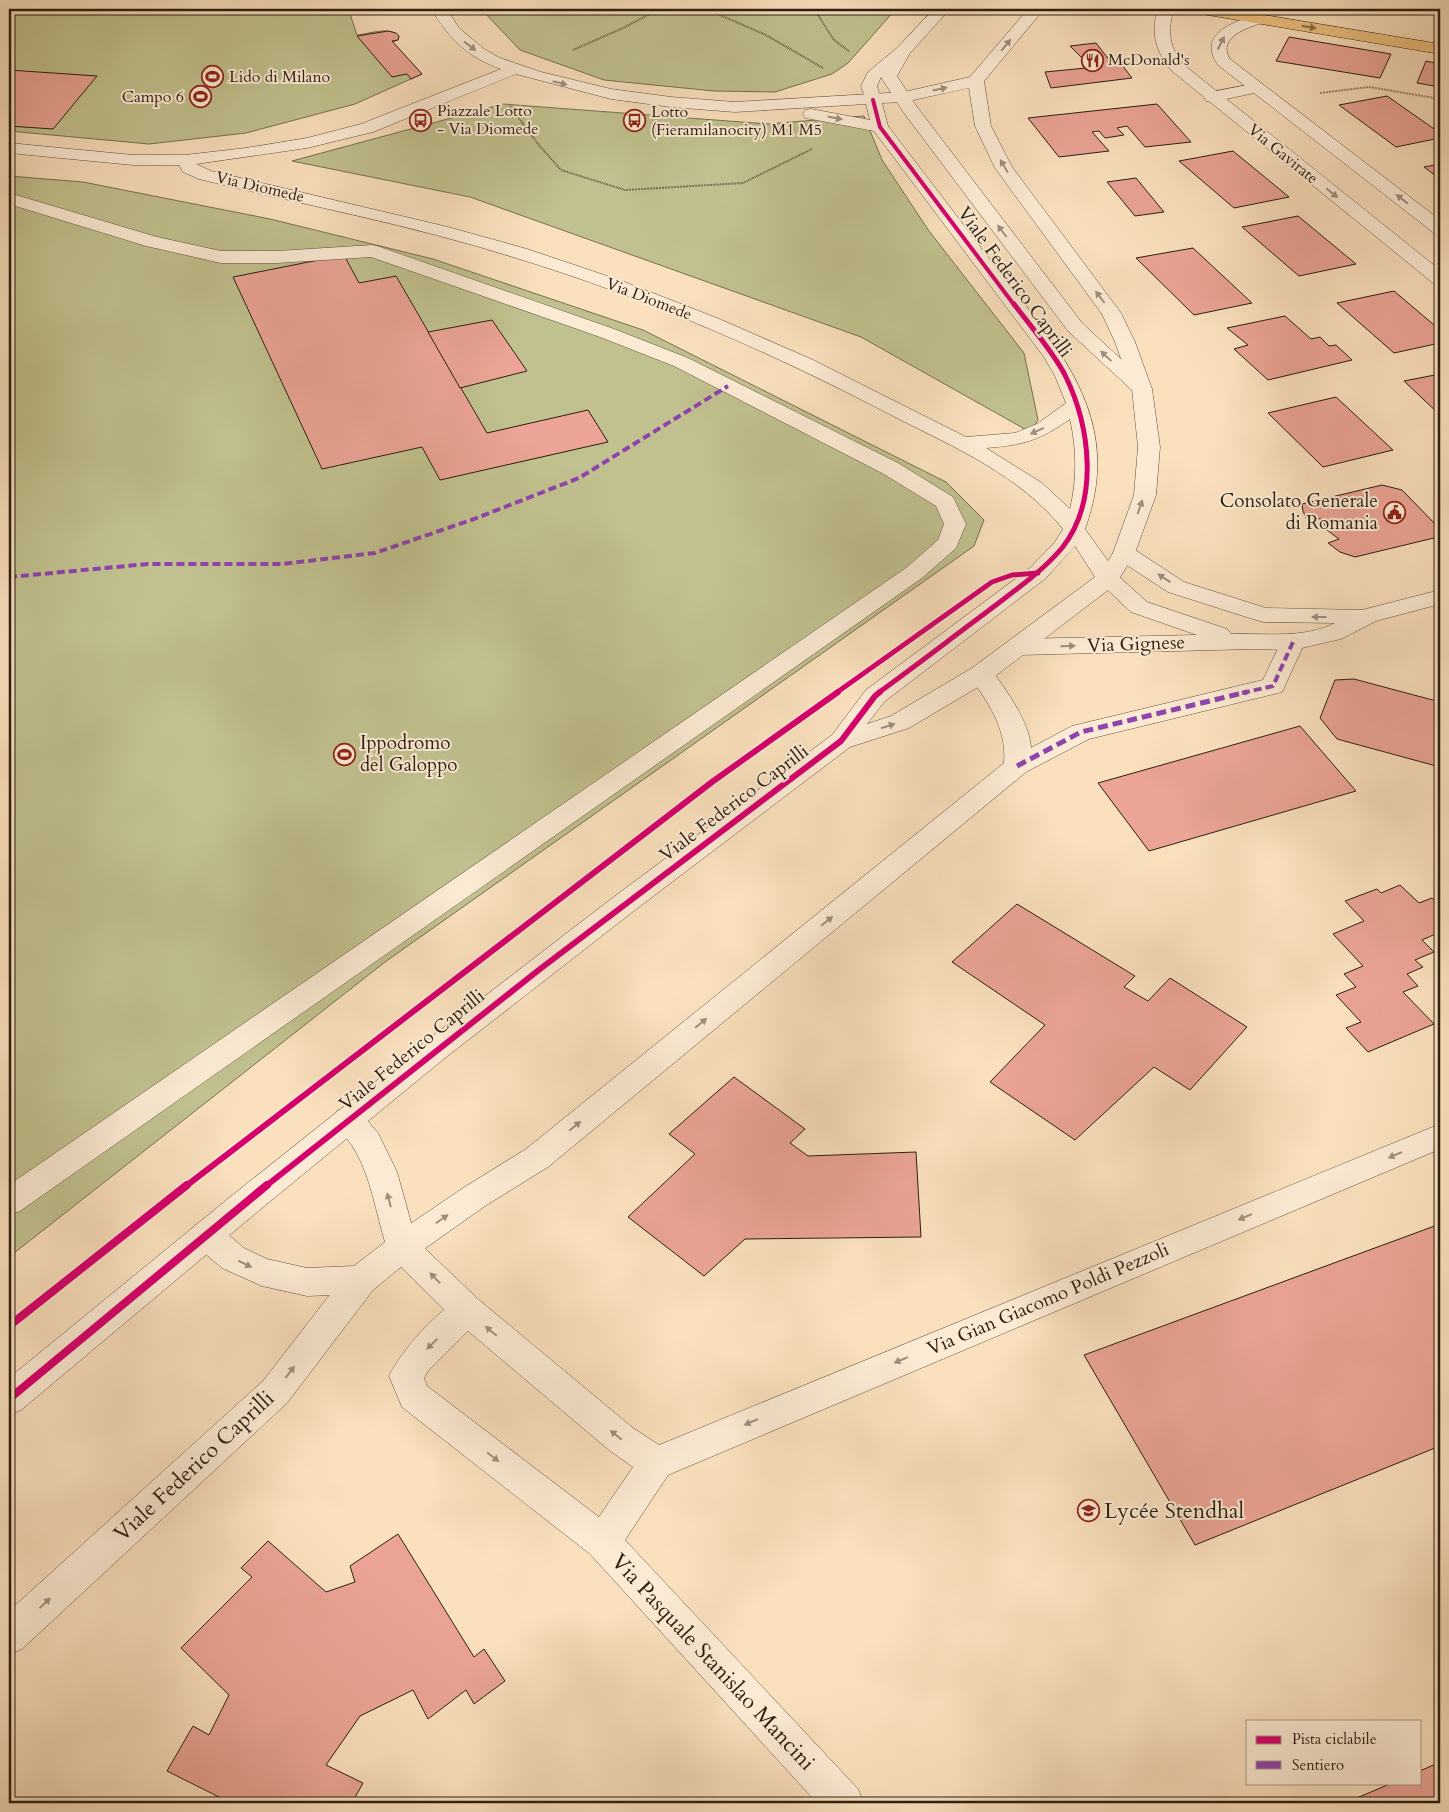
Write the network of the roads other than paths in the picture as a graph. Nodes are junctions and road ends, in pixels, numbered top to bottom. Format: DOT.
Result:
graph roads {
  1 [pos="439,9"];
  2 [pos="942,9"];
  3 [pos="1036,9"];
  4 [pos="1166,9"];
  5 [pos="1202,9"];
  6 [pos="1260,19"];
  7 [pos="1440,49"];
  8 [pos="902,51"];
  9 [pos="514,69"];
  10 [pos="976,82"];
  11 [pos="1258,88"];
  12 [pos="904,97"];
  13 [pos="1212,97"];
  14 [pos="873,100"];
  15 [pos="735,107"];
  16 [pos="880,127"];
  17 [pos="9,148"];
  18 [pos="185,160"];
  19 [pos="9,198"];
  20 [pos="1440,229"];
  21 [pos="1440,279"];
  22 [pos="1142,389"];
  23 [pos="1077,404"];
  24 [pos="963,444"];
  25 [pos="1074,529"];
  26 [pos="1124,553"];
  27 [pos="1108,579"];
  28 [pos="1436,603"];
  29 [pos="1368,616"];
  30 [pos="1252,641"];
  31 [pos="1293,642"];
  32 [pos="1019,647"];
  33 [pos="981,674"];
  34 [pos="841,741"];
  35 [pos="1017,766"];
  36 [pos="348,1120"];
  37 [pos="1440,1136"];
  38 [pos="9,1202"];
  39 [pos="206,1235"];
  40 [pos="402,1247"];
  41 [pos="361,1280"];
  42 [pos="467,1310"];
  43 [pos="9,1399"];
  44 [pos="656,1463"];
  45 [pos="604,1542"];
  46 [pos="9,1636"];
  47 [pos="844,1803"];
  1 -- 9 [label="street, one-way"];
  2 -- 8 [label="street"];
  10 -- 3 [label="street, one-way"];
  4 -- 13 [label="street, Via Gavirate"];
  5 -- 6 [label="main road"];
  6 -- 7 [label="main road, one-way"];
  11 -- 6 [label="street, Via Gavirate, one-way"];
  8 -- 12 [label="street, Viale Federico Caprilli"];
  8 -- 14 [label="street, Viale Federico Caprilli"];
  9 -- 15 [label="street, one-way"];
  9 -- 18 [label="street, Via Diomede"];
  12 -- 10 [label="street, one-way"];
  22 -- 10 [label="street, Viale Federico Caprilli, one-way"];
  11 -- 13 [label="street"];
  20 -- 11 [label="street, Via Gavirate, one-way"];
  12 -- 14 [label="street"];
  22 -- 12 [label="street, Viale Federico Caprilli, one-way"];
  13 -- 21 [label="street, Via Gavirate, one-way"];
  14 -- 15 [label="street"];
  14 -- 16 [label="street, Viale Federico Caprilli"];
  15 -- 16 [label="street, one-way"];
  16 -- 23 [label="street, Viale Federico Caprilli"];
  17 -- 18 [label="street, Via Diomede"];
  18 -- 24 [label="street, Via Diomede"];
  19 -- 38 [label="street"];
  26 -- 22 [label="street, Viale Federico Caprilli, one-way"];
  23 -- 24 [label="street, one-way"];
  23 -- 25 [label="street, Viale Federico Caprilli"];
  24 -- 25 [label="street, Via Diomede"];
  25 -- 26 [label="street"];
  25 -- 27 [label="street"];
  25 -- 34 [label="street, Viale Federico Caprilli"];
  26 -- 27 [label="street, Viale Federico Caprilli"];
  29 -- 26 [label="street, Via Gignese, one-way"];
  27 -- 30 [label="street, Via Gignese"];
  27 -- 32 [label="street, Viale Federico Caprilli"];
  28 -- 29 [label="street, Via Gignese"];
  29 -- 31 [label="street, Via Gignese"];
  30 -- 31 [label="street, Via Gignese"];
  32 -- 30 [label="street, Via Gignese, one-way"];
  31 -- 35 [label="street"];
  32 -- 33 [label="street, Viale Federico Caprilli"];
  34 -- 33 [label="street, Viale Federico Caprilli, one-way"];
  33 -- 35 [label="street"];
  34 -- 36 [label="street, Viale Federico Caprilli"];
  40 -- 35 [label="street, one-way"];
  36 -- 39 [label="street, Viale Federico Caprilli"];
  40 -- 36 [label="street, one-way"];
  37 -- 44 [label="street, Via Gian Giacomo Poldi Pezzoli, one-way"];
  39 -- 41 [label="street, one-way"];
  39 -- 43 [label="street, Viale Federico Caprilli"];
  40 -- 41 [label="street"];
  42 -- 40 [label="street, one-way"];
  46 -- 41 [label="street, Viale Federico Caprilli, one-way"];
  44 -- 42 [label="street, one-way"];
  42 -- 45 [label="street, Via Pasquale Stanislao Mancini, one-way"];
  44 -- 45 [label="street, Via Pasquale Stanislao Mancini"];
  45 -- 47 [label="street, Via Pasquale Stanislao Mancini"];
}
